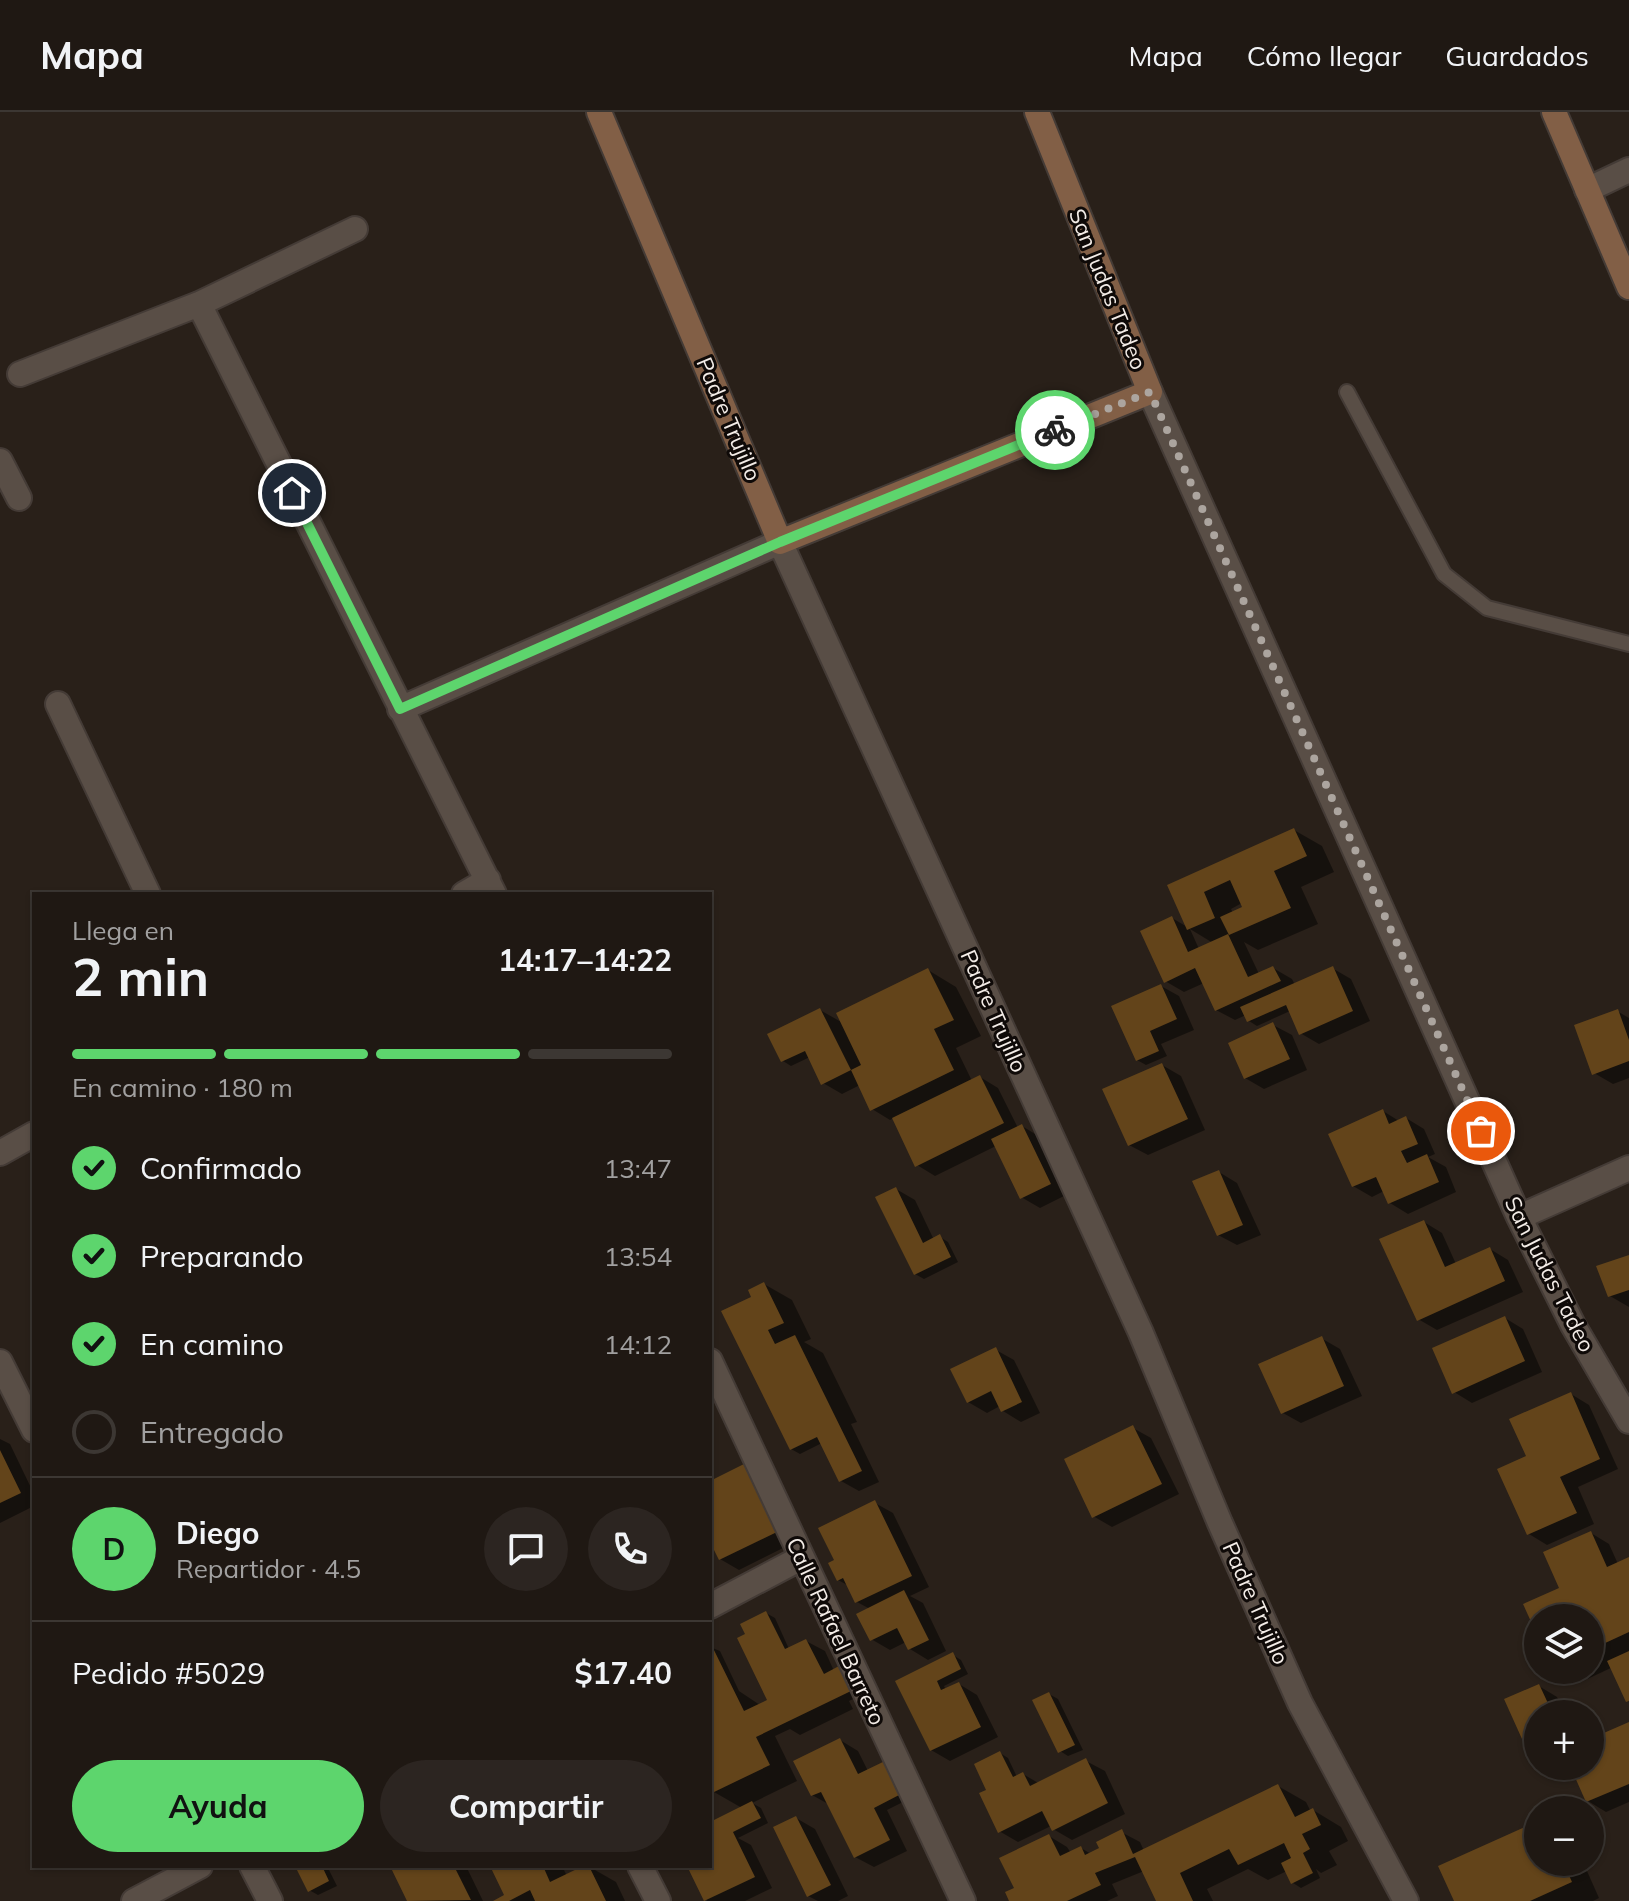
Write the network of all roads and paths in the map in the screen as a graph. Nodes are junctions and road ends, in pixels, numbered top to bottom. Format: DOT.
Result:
graph roads {
  1 [pos="599,112"];
  2 [pos="1037,112"];
  3 [pos="1554,112"];
  4 [pos="1629,170"];
  5 [pos="1587,190"];
  6 [pos="355,229"];
  7 [pos="1629,287"];
  8 [pos="199,304"];
  9 [pos="20,374"];
  10 [pos="1150,392"];
  11 [pos="1347,392"];
  12 [pos="0,461"];
  13 [pos="19,498"];
  14 [pos="780,542"];
  15 [pos="1629,644"];
  16 [pos="58,704"];
  17 [pos="400,709"];
  18 [pos="491,887"];
  19 [pos="147,892"];
  20 [pos="32,1135"];
  21 [pos="0,1153"];
  22 [pos="1629,1168"];
  23 [pos="1519,1217"];
  24 [pos="0,1362"];
  25 [pos="712,1365"];
  26 [pos="1629,1421"];
  27 [pos="32,1426"];
  28 [pos="801,1558"];
  29 [pos="712,1605"];
  30 [pos="196,1868"];
  31 [pos="253,1868"];
  32 [pos="641,1868"];
  33 [pos="134,1901"];
  34 [pos="270,1901"];
  35 [pos="658,1901"];
  36 [pos="963,1901"];
  37 [pos="1406,1901"];
  1 -- 14 [label="street, Padre Trujillo"];
  2 -- 10 [label="street, San Judas Tadeo"];
  3 -- 5 [label="street"];
  4 -- 5 [label="street"];
  5 -- 7 [label="street"];
  6 -- 8 [label="street"];
  8 -- 9 [label="street"];
  8 -- 17 [label="street"];
  10 -- 14 [label="street"];
  10 -- 23 [label="street, San Judas Tadeo"];
  11 -- 15 [label="lane"];
  12 -- 13 [label="street"];
  14 -- 17 [label="street"];
  14 -- 37 [label="street, Padre Trujillo"];
  16 -- 19 [label="street"];
  17 -- 18 [label="street"];
  20 -- 21 [label="street"];
  22 -- 23 [label="street"];
  23 -- 26 [label="street, San Judas Tadeo"];
  24 -- 27 [label="street"];
  25 -- 28 [label="street, Calle Rafael Barreto"];
  28 -- 29 [label="street"];
  28 -- 36 [label="street, Calle Rafael Barreto"];
  30 -- 33 [label="street"];
  31 -- 34 [label="street"];
  32 -- 35 [label="street"];
}
